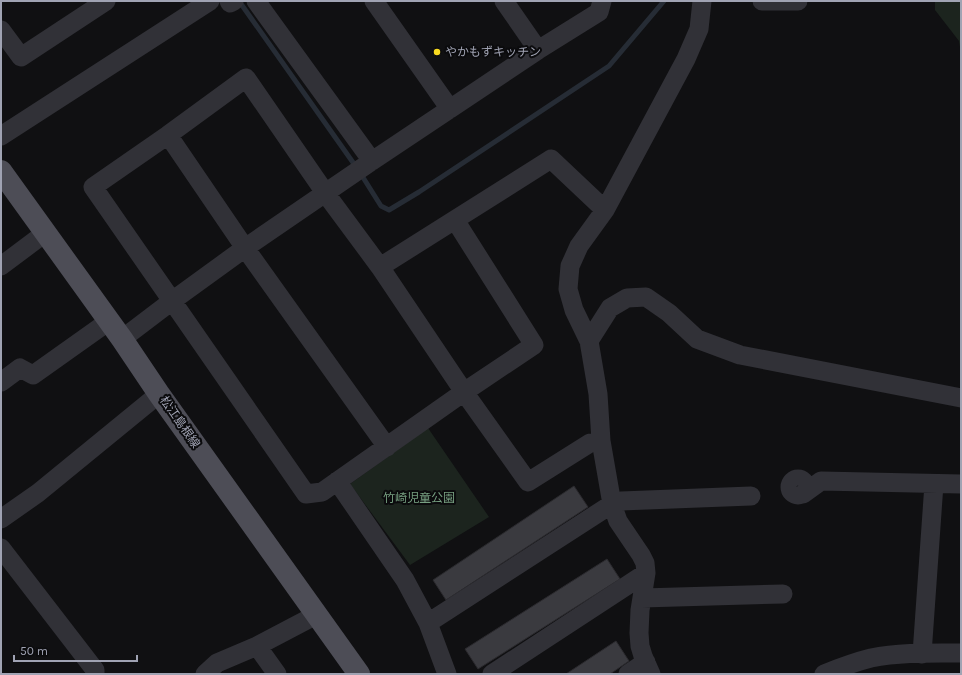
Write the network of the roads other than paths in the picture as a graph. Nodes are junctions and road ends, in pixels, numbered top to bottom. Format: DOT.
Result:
graph roads {
  1 [pos="106,1"];
  2 [pos="210,1"];
  3 [pos="229,1"];
  4 [pos="234,1"];
  5 [pos="256,1"];
  6 [pos="374,1"];
  7 [pos="504,1"];
  8 [pos="602,1"];
  9 [pos="702,1"];
  10 [pos="762,1"];
  11 [pos="798,1"];
  12 [pos="1,30"];
  13 [pos="538,50"];
  14 [pos="450,109"];
  15 [pos="1,136"];
  16 [pos="168,136"];
  17 [pos="372,161"];
  18 [pos="1,171"];
  19 [pos="326,194"];
  20 [pos="605,210"];
  21 [pos="455,220"];
  22 [pos="45,233"];
  23 [pos="245,248"];
  24 [pos="1,266"];
  25 [pos="380,268"];
  26 [pos="172,301"];
  27 [pos="109,321"];
  28 [pos="122,339"];
  29 [pos="588,341"];
  30 [pos="1,382"];
  31 [pos="464,392"];
  32 [pos="159,394"];
  33 [pos="961,398"];
  34 [pos="601,441"];
  35 [pos="386,447"];
  36 [pos="337,481"];
  37 [pos="934,484"];
  38 [pos="961,484"];
  39 [pos="803,494"];
  40 [pos="751,496"];
  41 [pos="612,504"];
  42 [pos="1,519"];
  43 [pos="1,548"];
  44 [pos="646,573"];
  45 [pos="783,594"];
  46 [pos="642,598"];
  47 [pos="316,615"];
  48 [pos="428,624"];
  49 [pos="257,646"];
  50 [pos="961,653"];
  51 [pos="922,654"];
  52 [pos="649,668"];
  53 [pos="95,674"];
  54 [pos="205,674"];
  55 [pos="277,674"];
  56 [pos="358,674"];
  57 [pos="447,674"];
  58 [pos="492,674"];
  59 [pos="628,674"];
  60 [pos="824,674"];
  1 -- 12 [label="street"];
  2 -- 15 [label="street"];
  3 -- 4 [label="street"];
  5 -- 17 [label="street"];
  6 -- 14 [label="street"];
  7 -- 13 [label="street"];
  8 -- 13 [label="street"];
  9 -- 20 [label="street"];
  10 -- 11 [label="street"];
  13 -- 14 [label="street"];
  14 -- 17 [label="street"];
  16 -- 19 [label="street"];
  16 -- 23 [label="street"];
  16 -- 26 [label="street"];
  17 -- 19 [label="street"];
  18 -- 22 [label="main road, 松江島根線"];
  19 -- 23 [label="street"];
  19 -- 25 [label="street"];
  20 -- 21 [label="street"];
  20 -- 29 [label="street"];
  21 -- 25 [label="street"];
  21 -- 31 [label="street"];
  22 -- 24 [label="street"];
  22 -- 27 [label="main road, 松江島根線"];
  23 -- 26 [label="street"];
  23 -- 35 [label="street"];
  25 -- 31 [label="street"];
  26 -- 28 [label="street"];
  26 -- 36 [label="street"];
  27 -- 28 [label="main road, 松江島根線"];
  27 -- 30 [label="street"];
  28 -- 32 [label="main road, 松江島根線"];
  29 -- 33 [label="street"];
  29 -- 34 [label="street"];
  31 -- 34 [label="street"];
  31 -- 35 [label="street"];
  32 -- 42 [label="street"];
  32 -- 47 [label="main road, 松江島根線"];
  34 -- 41 [label="street"];
  35 -- 36 [label="street"];
  36 -- 48 [label="street"];
  37 -- 38 [label="street"];
  37 -- 39 [label="street"];
  37 -- 51 [label="street"];
  40 -- 41 [label="street"];
  41 -- 44 [label="street"];
  41 -- 48 [label="street"];
  43 -- 53 [label="street"];
  44 -- 46 [label="street"];
  44 -- 58 [label="street"];
  45 -- 46 [label="street"];
  46 -- 52 [label="street"];
  47 -- 49 [label="street"];
  47 -- 56 [label="main road, 松江島根線"];
  48 -- 57 [label="street"];
  49 -- 54 [label="street"];
  49 -- 55 [label="street"];
  50 -- 51 [label="street"];
  51 -- 60 [label="street"];
  52 -- 59 [label="street"];
}
